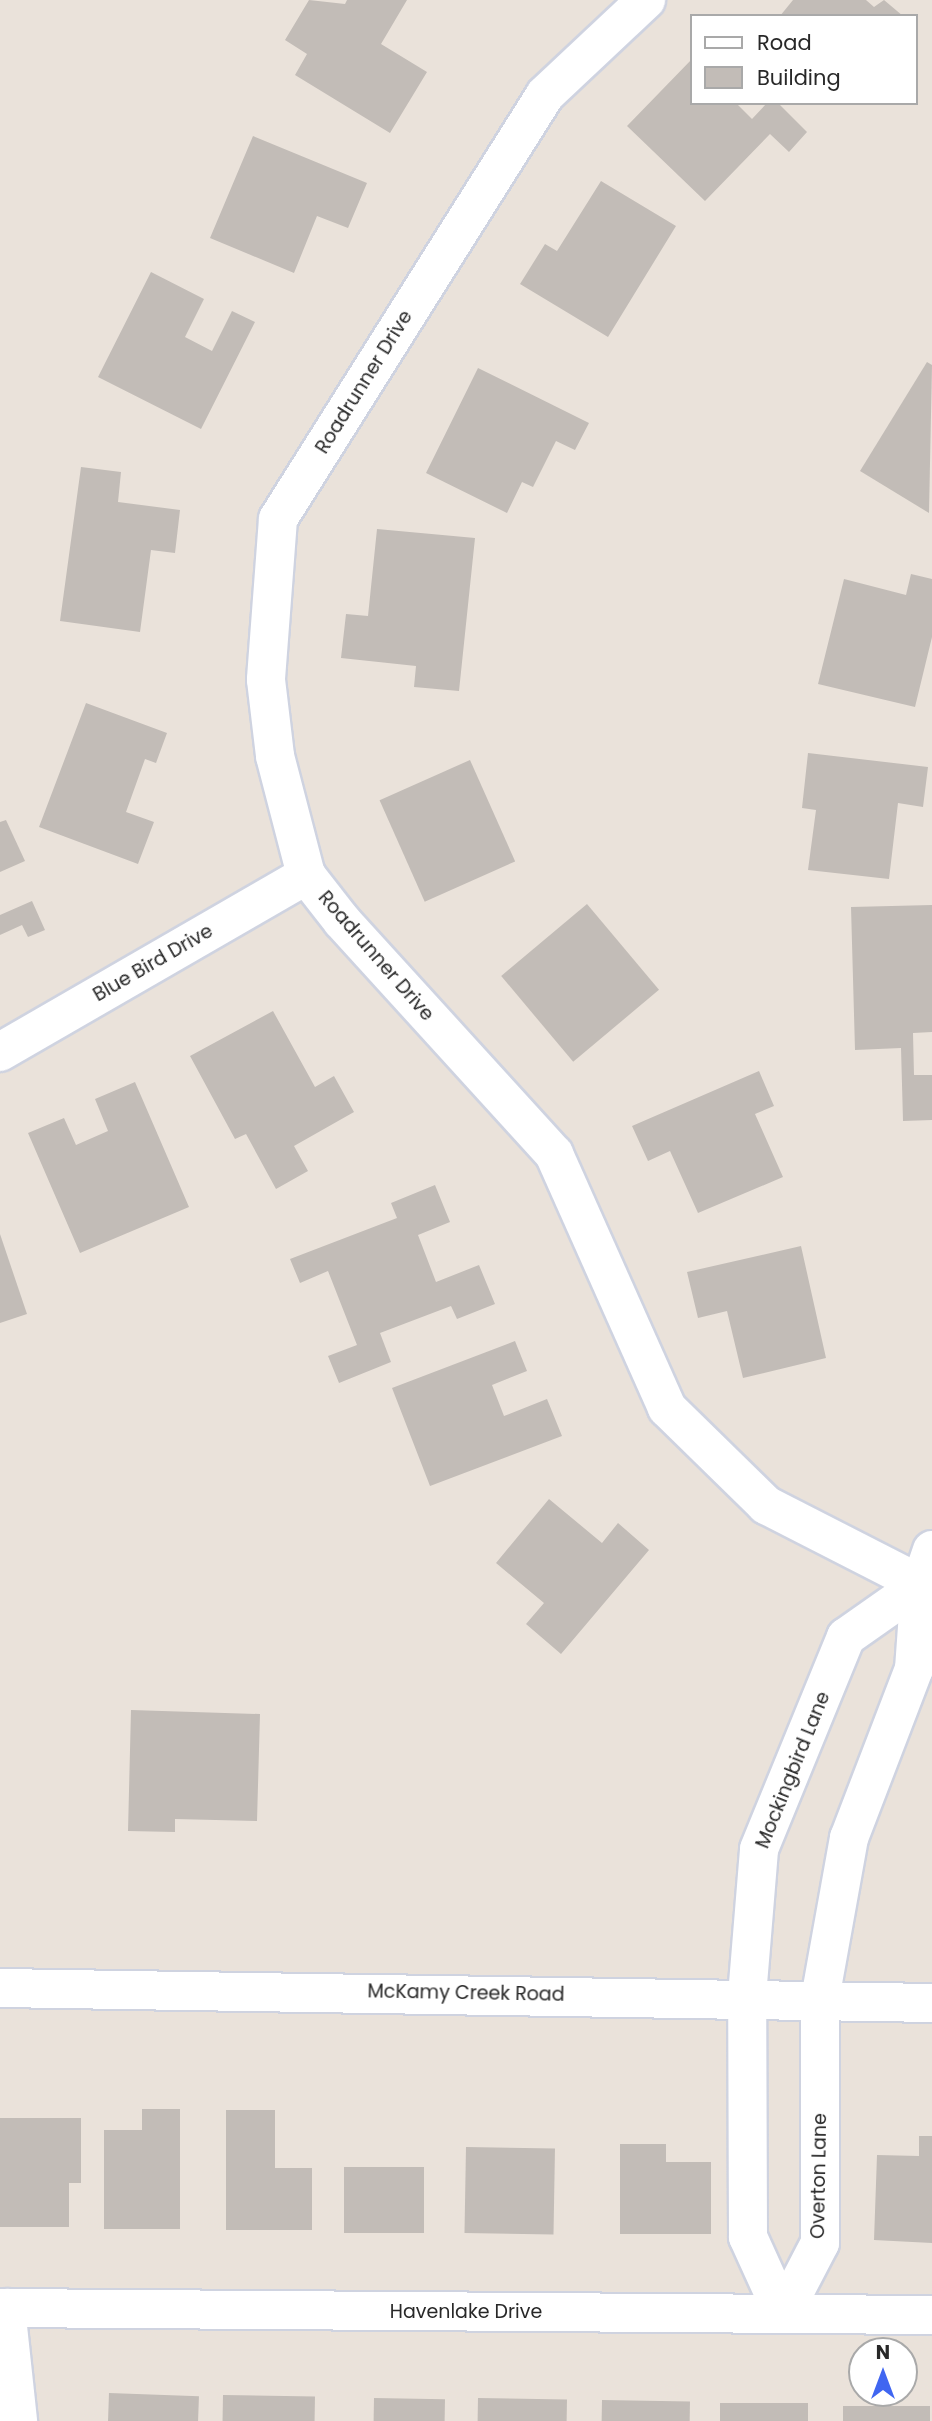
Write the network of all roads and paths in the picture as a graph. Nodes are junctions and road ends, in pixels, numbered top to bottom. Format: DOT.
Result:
graph roads {
  1 [pos="646,0"];
  2 [pos="306,875"];
  3 [pos="0,1052"];
  4 [pos="932,1550"];
  5 [pos="926,1588"];
  6 [pos="0,1988"];
  7 [pos="747,1996"];
  8 [pos="820,1999"];
  9 [pos="932,2003"];
  10 [pos="3,2308"];
  11 [pos="783,2314"];
  12 [pos="932,2315"];
  13 [pos="18,2421"];
  1 -- 2 [label="street, Roadrunner Drive"];
  2 -- 3 [label="street, Blue Bird Drive"];
  2 -- 5 [label="street, Roadrunner Drive"];
  4 -- 5 [label="street"];
  5 -- 7 [label="street, Mockingbird Lane"];
  5 -- 8 [label="street"];
  6 -- 7 [label="street, McKamy Creek Road"];
  7 -- 8 [label="street, McKamy Creek Road"];
  7 -- 11 [label="street"];
  8 -- 9 [label="street, McKamy Creek Road"];
  8 -- 11 [label="street, Overton Lane"];
  10 -- 11 [label="street, Havenlake Drive"];
  10 -- 13 [label="street"];
  11 -- 12 [label="street, Havenlake Drive"];
}
